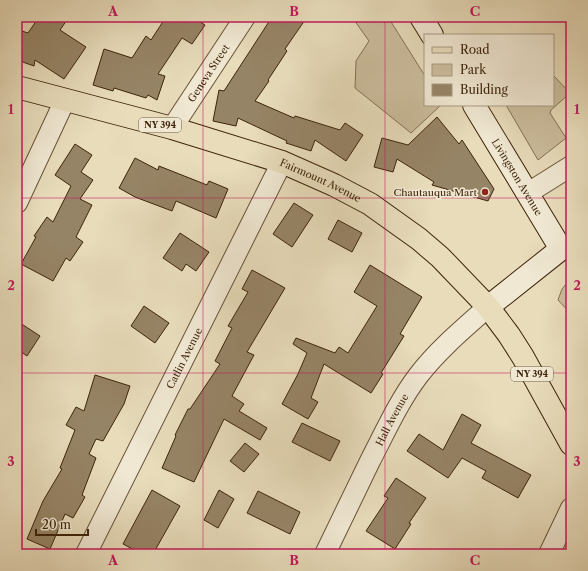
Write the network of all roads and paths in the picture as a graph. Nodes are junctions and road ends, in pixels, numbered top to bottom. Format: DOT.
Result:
graph roads {
  1 [pos="245,17"];
  2 [pos="421,17"];
  3 [pos="431,34"];
  4 [pos="17,87"];
  5 [pos="65,100"];
  6 [pos="475,106"];
  7 [pos="172,128"];
  8 [pos="282,162"];
  9 [pos="571,166"];
  10 [pos="528,194"];
  11 [pos="17,203"];
  12 [pos="566,251"];
  13 [pos="488,307"];
  14 [pos="571,444"];
  15 [pos="571,508"];
  16 [pos="86,554"];
  17 [pos="325,554"];
  18 [pos="549,554"];
  1 -- 7 [label="street, Geneva Street"];
  2 -- 3 [label="street"];
  4 -- 5 [label="main road, Fairmount Avenue / NY 394"];
  5 -- 7 [label="main road, Fairmount Avenue / NY 394"];
  5 -- 11 [label="street"];
  6 -- 10 [label="street, Livingston Avenue"];
  7 -- 8 [label="main road, Fairmount Avenue / NY 394"];
  8 -- 13 [label="main road, Fairmount Avenue / NY 394"];
  8 -- 16 [label="street, Catlin Avenue"];
  9 -- 10 [label="street"];
  10 -- 12 [label="street, Livingston Avenue"];
  12 -- 13 [label="street"];
  13 -- 14 [label="main road, NY 394"];
  13 -- 17 [label="street, Hall Avenue"];
  15 -- 18 [label="street"];
}
